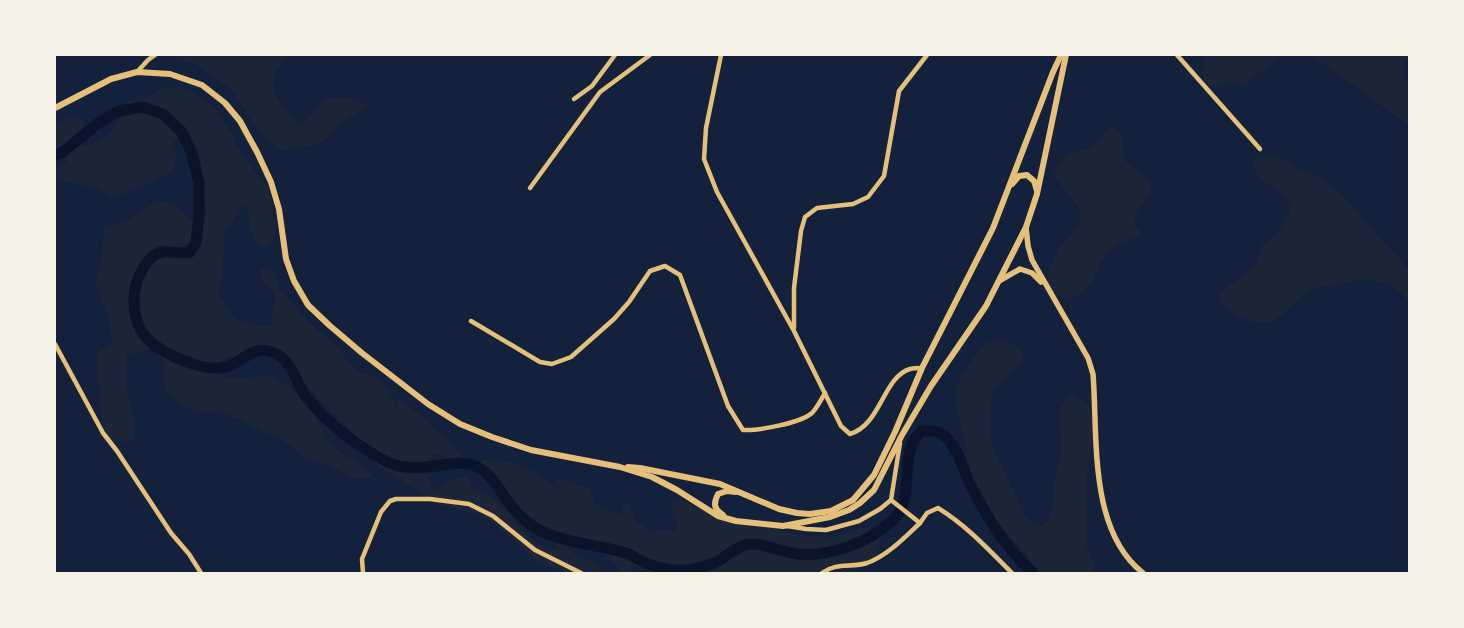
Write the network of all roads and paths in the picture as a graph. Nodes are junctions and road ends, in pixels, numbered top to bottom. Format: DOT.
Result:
graph roads {
  1 [pos="155,55"];
  2 [pos="615,55"];
  3 [pos="650,55"];
  4 [pos="721,55"];
  5 [pos="927,55"];
  6 [pos="1061,55"];
  7 [pos="1066,55"];
  8 [pos="1177,55"];
  9 [pos="137,72"];
  10 [pos="574,99"];
  11 [pos="55,108"];
  12 [pos="1260,149"];
  13 [pos="1010,186"];
  14 [pos="530,188"];
  15 [pos="1037,194"];
  16 [pos="1026,226"];
  17 [pos="999,281"];
  18 [pos="1046,287"];
  19 [pos="471,321"];
  20 [pos="794,331"];
  21 [pos="55,344"];
  22 [pos="922,368"];
  23 [pos="825,393"];
  24 [pos="902,436"];
  25 [pos="620,467"];
  26 [pos="743,492"];
  27 [pos="891,500"];
  28 [pos="736,521"];
  29 [pos="920,523"];
  30 [pos="783,526"];
  31 [pos="201,573"];
  32 [pos="363,573"];
  33 [pos="581,573"];
  34 [pos="822,573"];
  35 [pos="1012,573"];
  36 [pos="1143,573"];
  1 -- 9 [label="street"];
  2 -- 10 [label="street"];
  3 -- 14 [label="street"];
  4 -- 20 [label="street"];
  5 -- 20 [label="street"];
  6 -- 13 [label="main road"];
  7 -- 15 [label="main road"];
  8 -- 12 [label="street"];
  9 -- 11 [label="main road"];
  9 -- 25 [label="main road"];
  13 -- 15 [label="main road"];
  13 -- 22 [label="main road"];
  15 -- 16 [label="main road"];
  16 -- 17 [label="main road"];
  16 -- 18 [label="main road"];
  17 -- 18 [label="main road"];
  17 -- 24 [label="main road"];
  18 -- 36 [label="main road"];
  19 -- 23 [label="street"];
  20 -- 23 [label="street"];
  21 -- 31 [label="street"];
  22 -- 23 [label="street"];
  22 -- 26 [label="main road"];
  24 -- 27 [label="street"];
  24 -- 30 [label="main road"];
  25 -- 26 [label="main road"];
  25 -- 28 [label="main road"];
  26 -- 28 [label="main road"];
  27 -- 29 [label="street"];
  27 -- 30 [label="street"];
  28 -- 30 [label="main road"];
  29 -- 34 [label="street"];
  29 -- 35 [label="street"];
  32 -- 33 [label="street"];
}
